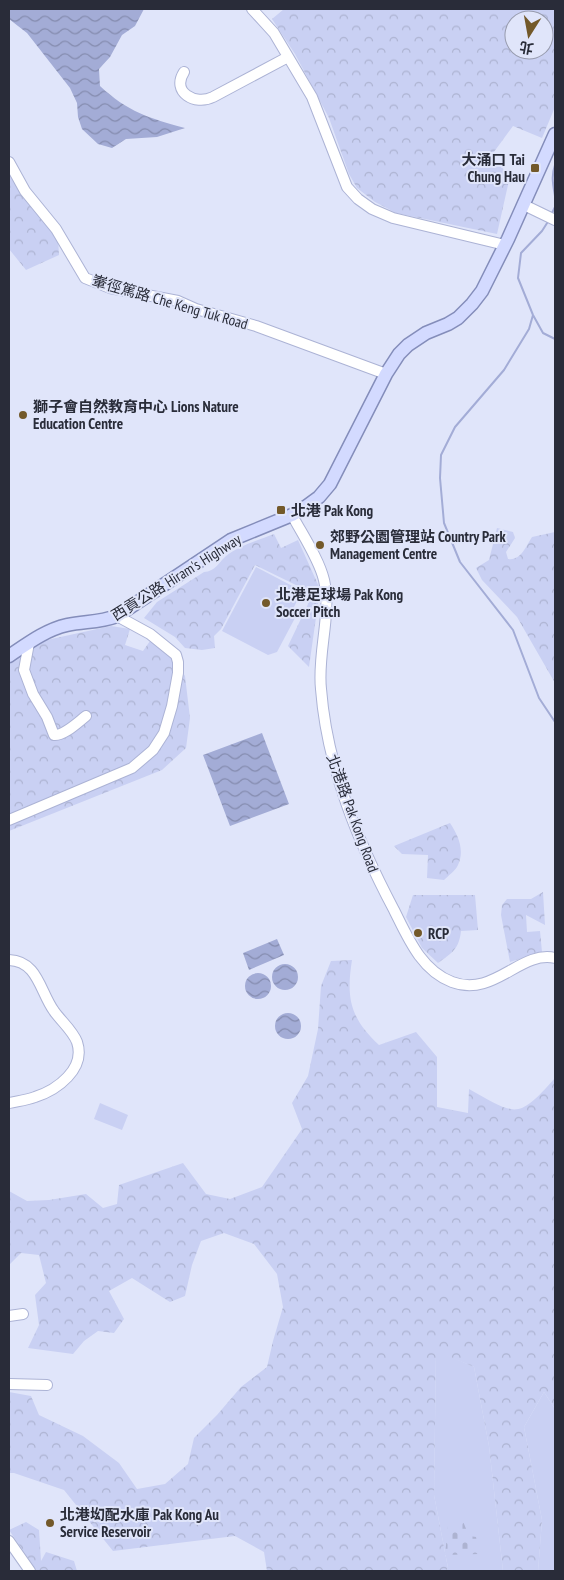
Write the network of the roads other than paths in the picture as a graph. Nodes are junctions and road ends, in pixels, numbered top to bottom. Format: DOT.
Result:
graph roads {
  1 [pos="252,9"];
  2 [pos="288,57"];
  3 [pos="184,72"];
  4 [pos="555,134"];
  5 [pos="9,162"];
  6 [pos="524,205"];
  7 [pos="555,220"];
  8 [pos="505,245"];
  9 [pos="386,374"];
  10 [pos="292,515"];
  11 [pos="117,616"];
  12 [pos="29,643"];
  13 [pos="9,656"];
  14 [pos="86,716"];
  15 [pos="9,820"];
  16 [pos="555,958"];
  17 [pos="9,960"];
  18 [pos="9,1103"];
  19 [pos="23,1314"];
  20 [pos="9,1316"];
  21 [pos="9,1384"];
  22 [pos="47,1385"];
  23 [pos="9,1541"];
  24 [pos="30,1571"];
  1 -- 2 [label="street"];
  2 -- 3 [label="street"];
  2 -- 8 [label="street"];
  4 -- 6 [label="main road, 西貢公路 Hiram's Highway"];
  5 -- 9 [label="street, 輋徑篤路 Che Keng Tuk Road"];
  6 -- 7 [label="street"];
  6 -- 8 [label="main road, 西貢公路 Hiram's Highway"];
  8 -- 9 [label="main road, 西貢公路 Hiram's Highway"];
  9 -- 10 [label="main road, 西貢公路 Hiram's Highway"];
  10 -- 11 [label="main road, 西貢公路 Hiram's Highway"];
  10 -- 16 [label="street, 北港路 Pak Kong Road"];
  11 -- 12 [label="main road, 西貢公路 Hiram's Highway"];
  11 -- 15 [label="street"];
  12 -- 13 [label="main road, 西貢公路 Hiram's Highway"];
  12 -- 14 [label="street"];
  17 -- 18 [label="street"];
  19 -- 20 [label="street"];
  21 -- 22 [label="street"];
  23 -- 24 [label="street"];
}
